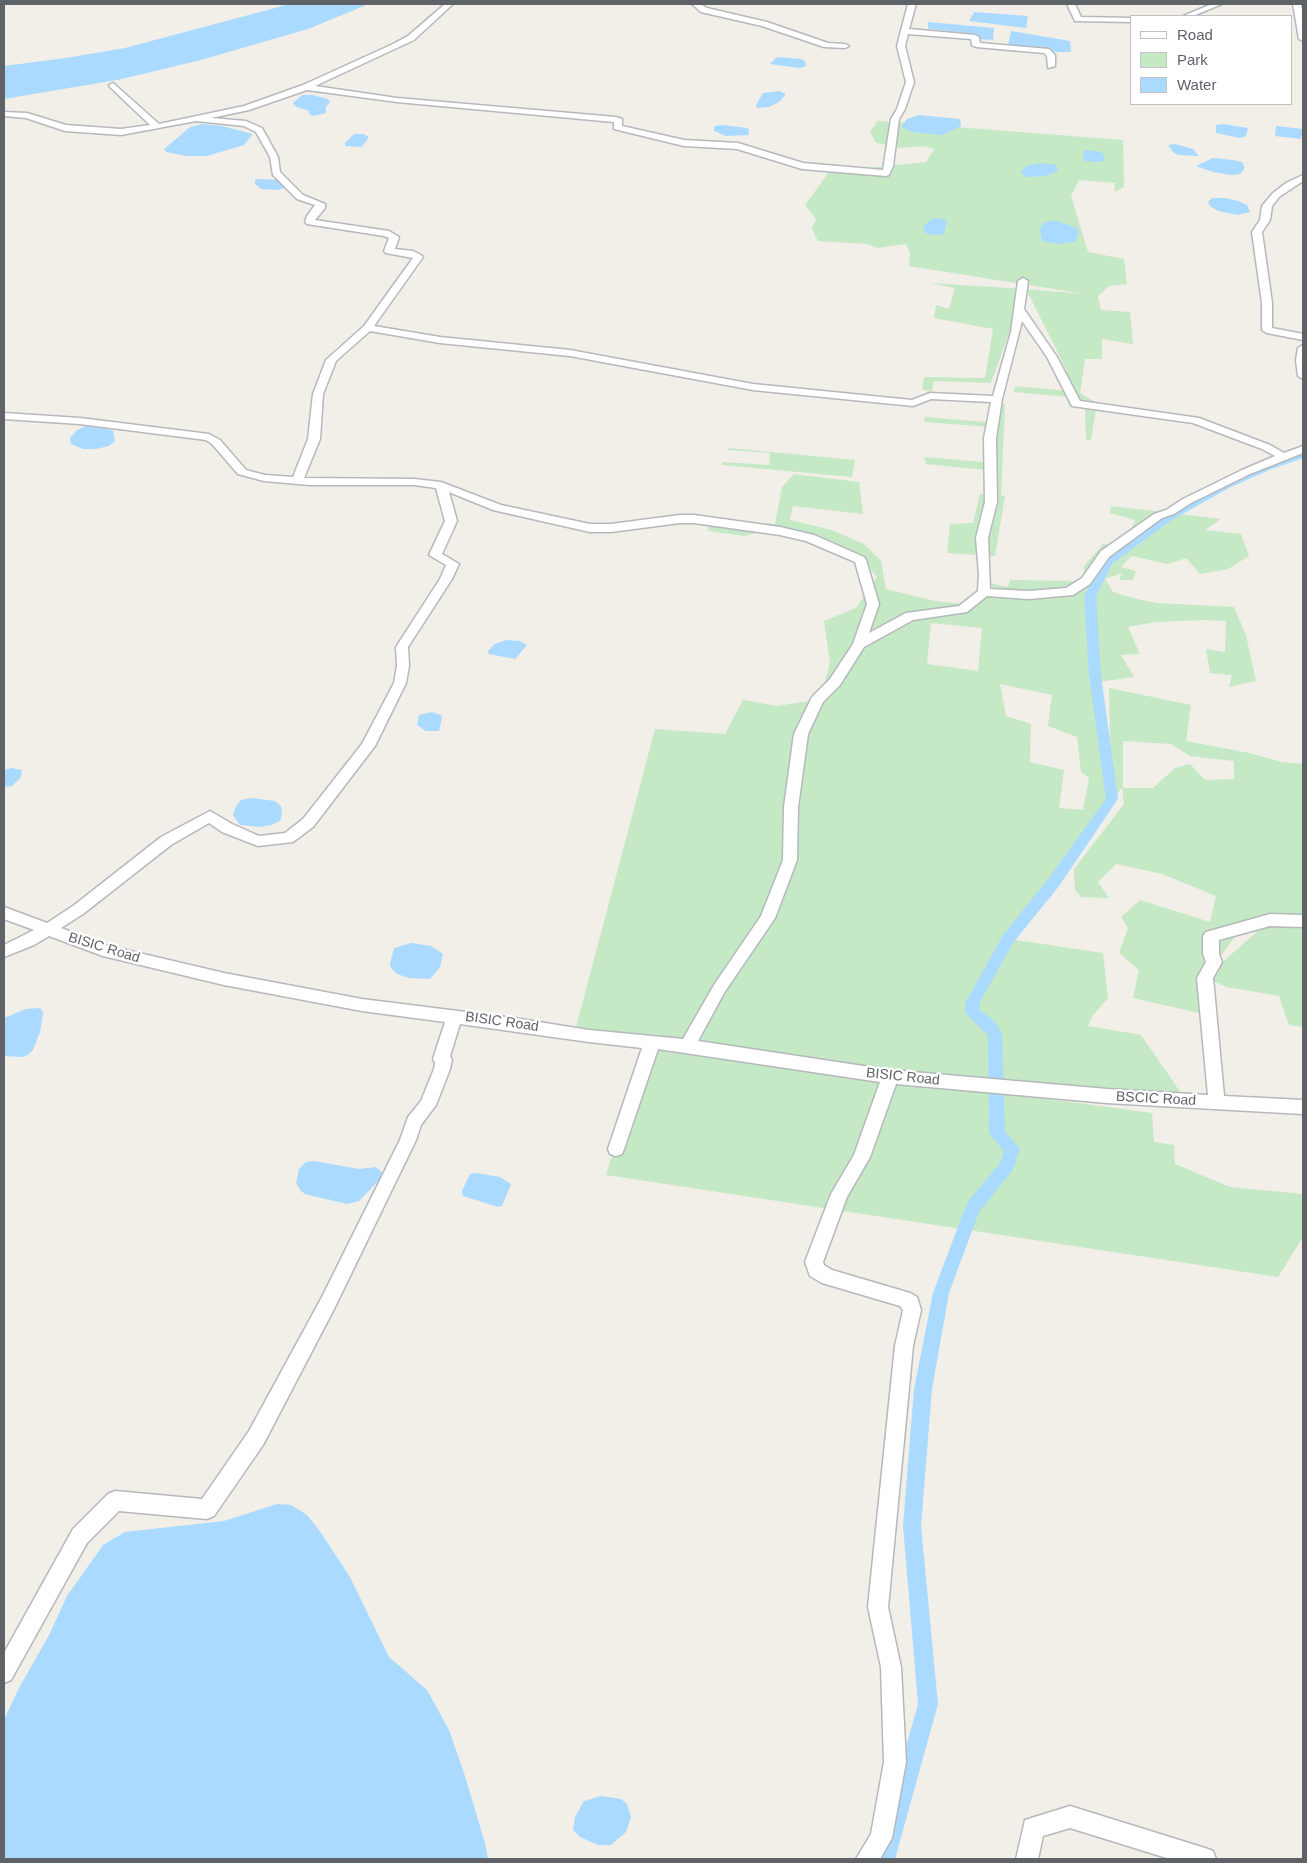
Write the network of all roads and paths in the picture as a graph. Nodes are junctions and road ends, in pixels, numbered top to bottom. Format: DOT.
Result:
graph roads {
  1 [pos="449,4"];
  2 [pos="696,4"];
  3 [pos="912,4"];
  4 [pos="1072,4"];
  5 [pos="1218,4"];
  6 [pos="1297,4"];
  7 [pos="1190,15"];
  8 [pos="1130,20"];
  9 [pos="906,31"];
  10 [pos="1303,39"];
  11 [pos="845,46"];
  12 [pos="1051,66"];
  13 [pos="113,85"];
  14 [pos="306,86"];
  15 [pos="4,114"];
  16 [pos="197,119"];
  17 [pos="157,127"];
  18 [pos="1303,178"];
  19 [pos="1024,281"];
  20 [pos="1019,309"];
  21 [pos="368,328"];
  22 [pos="1303,337"];
  23 [pos="1303,348"];
  24 [pos="1303,376"];
  25 [pos="997,399"];
  26 [pos="4,416"];
  27 [pos="1303,449"];
  28 [pos="1284,457"];
  29 [pos="297,481"];
  30 [pos="441,486"];
  31 [pos="984,592"];
  32 [pos="859,644"];
  33 [pos="4,913"];
  34 [pos="1303,921"];
  35 [pos="48,930"];
  36 [pos="4,951"];
  37 [pos="454,1016"];
  38 [pos="652,1042"];
  39 [pos="687,1046"];
  40 [pos="890,1077"];
  41 [pos="1009,1086"];
  42 [pos="1217,1103"];
  43 [pos="1303,1108"];
  44 [pos="616,1149"];
  45 [pos="4,1674"];
  46 [pos="867,1859"];
  47 [pos="1026,1859"];
  48 [pos="1205,1859"];
  1 -- 14 [label="street"];
  2 -- 11 [label="street"];
  3 -- 9 [label="street"];
  4 -- 8 [label="street"];
  5 -- 7 [label="street"];
  6 -- 10 [label="street"];
  9 -- 12 [label="street"];
  9 -- 14 [label="street"];
  13 -- 17 [label="street"];
  14 -- 16 [label="street"];
  15 -- 17 [label="street"];
  16 -- 17 [label="street"];
  16 -- 21 [label="street"];
  18 -- 22 [label="street"];
  19 -- 20 [label="street"];
  20 -- 25 [label="street"];
  20 -- 28 [label="street"];
  21 -- 25 [label="street"];
  21 -- 29 [label="street"];
  23 -- 24 [label="street"];
  25 -- 31 [label="street"];
  26 -- 29 [label="street"];
  27 -- 28 [label="street"];
  28 -- 31 [label="street"];
  29 -- 30 [label="street"];
  30 -- 32 [label="street"];
  30 -- 35 [label="street"];
  31 -- 32 [label="street"];
  32 -- 39 [label="street"];
  33 -- 35 [label="street, BISIC Road"];
  34 -- 42 [label="street"];
  35 -- 36 [label="street"];
  35 -- 37 [label="street, BISIC Road"];
  37 -- 38 [label="street, BISIC Road"];
  37 -- 45 [label="street"];
  38 -- 39 [label="street, BISIC Road"];
  38 -- 44 [label="street"];
  39 -- 40 [label="street, BISIC Road"];
  40 -- 41 [label="street, BISIC Road"];
  40 -- 46 [label="street"];
  41 -- 42 [label="street, BSCIC Road"];
  42 -- 43 [label="street, BSCIC Road"];
  47 -- 48 [label="street"];
}
